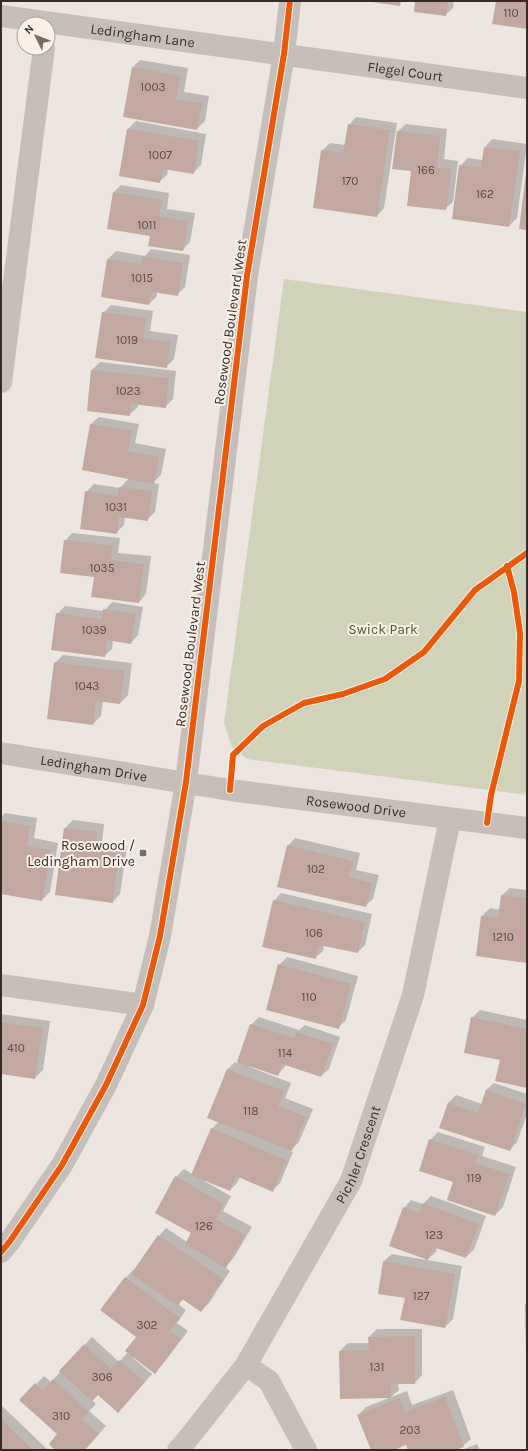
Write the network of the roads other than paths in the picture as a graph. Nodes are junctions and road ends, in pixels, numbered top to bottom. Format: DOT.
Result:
graph roads {
  1 [pos="290,1"];
  2 [pos="1,16"];
  3 [pos="16,18"];
  4 [pos="56,24"];
  5 [pos="284,54"];
  6 [pos="43,56"];
  7 [pos="527,88"];
  8 [pos="1,382"];
  9 [pos="1,753"];
  10 [pos="186,782"];
  11 [pos="450,819"];
  12 [pos="527,828"];
  13 [pos="1,985"];
  14 [pos="143,1006"];
  15 [pos="1,1252"];
  16 [pos="246,1365"];
  17 [pos="178,1450"];
  18 [pos="306,1450"];
  1 -- 5 [label="street, Rosewood Boulevard West"];
  2 -- 3 [label="street, Ledingham Lane"];
  4 -- 5 [label="street, Ledingham Lane"];
  5 -- 7 [label="street, Flegel Court"];
  5 -- 10 [label="street, Rosewood Boulevard West"];
  6 -- 8 [label="street"];
  9 -- 10 [label="street, Ledingham Drive"];
  10 -- 11 [label="street, Rosewood Drive"];
  10 -- 14 [label="street, Rosewood Boulevard West"];
  11 -- 12 [label="street, Rosewood Drive"];
  11 -- 16 [label="street, Pichler Crescent"];
  13 -- 14 [label="street"];
  14 -- 15 [label="street, Rosewood Boulevard West"];
  16 -- 17 [label="street, Pichler Crescent"];
  16 -- 18 [label="street"];
}
